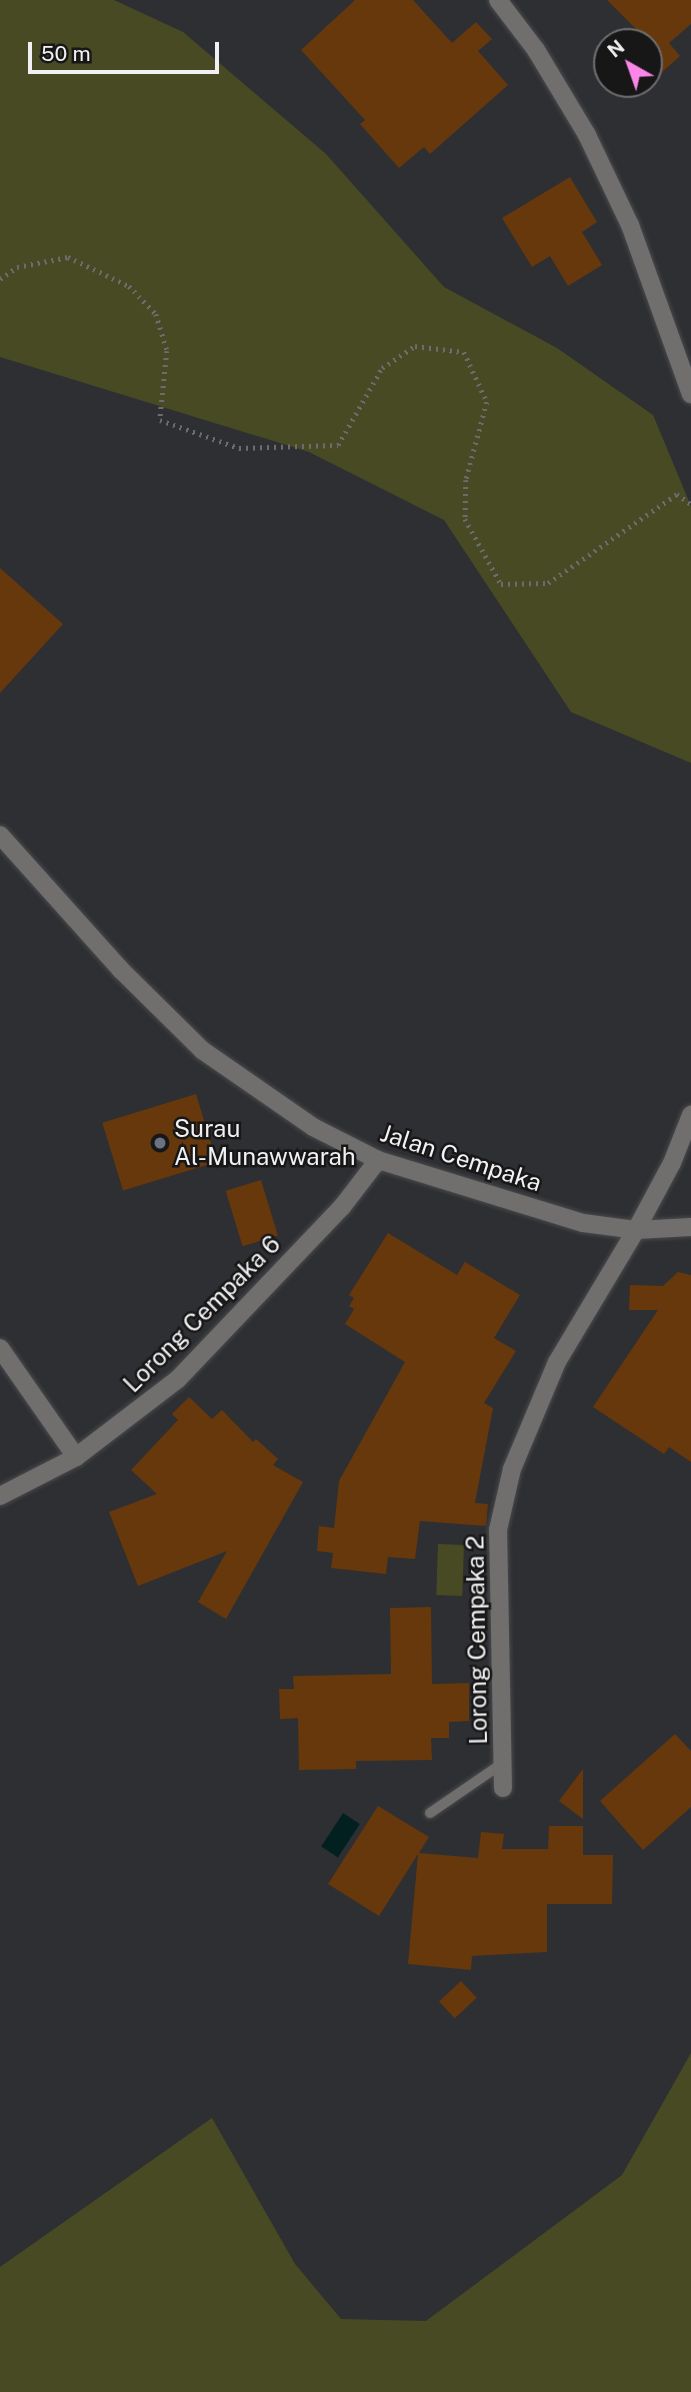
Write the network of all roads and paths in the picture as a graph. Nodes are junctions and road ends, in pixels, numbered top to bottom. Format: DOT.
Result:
graph roads {
  1 [pos="498,0"];
  2 [pos="0,279"];
  3 [pos="691,394"];
  4 [pos="691,504"];
  5 [pos="0,835"];
  6 [pos="691,1115"];
  7 [pos="378,1160"];
  8 [pos="691,1227"];
  9 [pos="636,1230"];
  10 [pos="0,1348"];
  11 [pos="76,1457"];
  12 [pos="0,1496"];
  13 [pos="503,1763"];
  14 [pos="503,1788"];
  15 [pos="430,1813"];
  1 -- 3 [label="street"];
  2 -- 4 [label="path"];
  5 -- 7 [label="street, Jalan Cempaka"];
  6 -- 9 [label="street, Lorong Cempaka 2"];
  7 -- 9 [label="street, Jalan Cempaka"];
  7 -- 11 [label="street, Lorong Cempaka 6"];
  8 -- 9 [label="street, Jalan Cempaka"];
  9 -- 13 [label="street, Lorong Cempaka 2"];
  10 -- 11 [label="street"];
  11 -- 12 [label="street, Lorong Cempaka 6"];
  13 -- 14 [label="street, Lorong Cempaka 2"];
  13 -- 15 [label="lane"];
}
